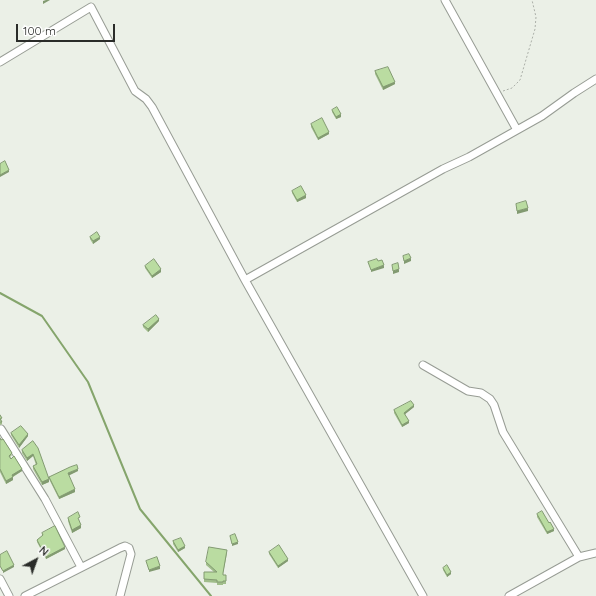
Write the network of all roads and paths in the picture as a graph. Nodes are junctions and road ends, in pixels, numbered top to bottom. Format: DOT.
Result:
graph roads {
  1 [pos="445,0"];
  2 [pos="532,0"];
  3 [pos="0,62"];
  4 [pos="596,79"];
  5 [pos="497,94"];
  6 [pos="517,130"];
  7 [pos="245,280"];
  8 [pos="423,366"];
  9 [pos="1,429"];
  10 [pos="596,553"];
  11 [pos="579,557"];
  12 [pos="80,567"];
  13 [pos="0,580"];
  14 [pos="9,596"];
  15 [pos="25,596"];
  16 [pos="120,596"];
  17 [pos="422,596"];
  18 [pos="509,596"];
  1 -- 5 [label="street"];
  2 -- 5 [label="path"];
  3 -- 7 [label="street"];
  4 -- 6 [label="street"];
  5 -- 6 [label="street"];
  6 -- 7 [label="street"];
  7 -- 17 [label="street"];
  8 -- 11 [label="street"];
  9 -- 12 [label="street"];
  10 -- 11 [label="street"];
  11 -- 18 [label="street"];
  12 -- 15 [label="street"];
  12 -- 16 [label="street"];
  13 -- 14 [label="street"];
}
